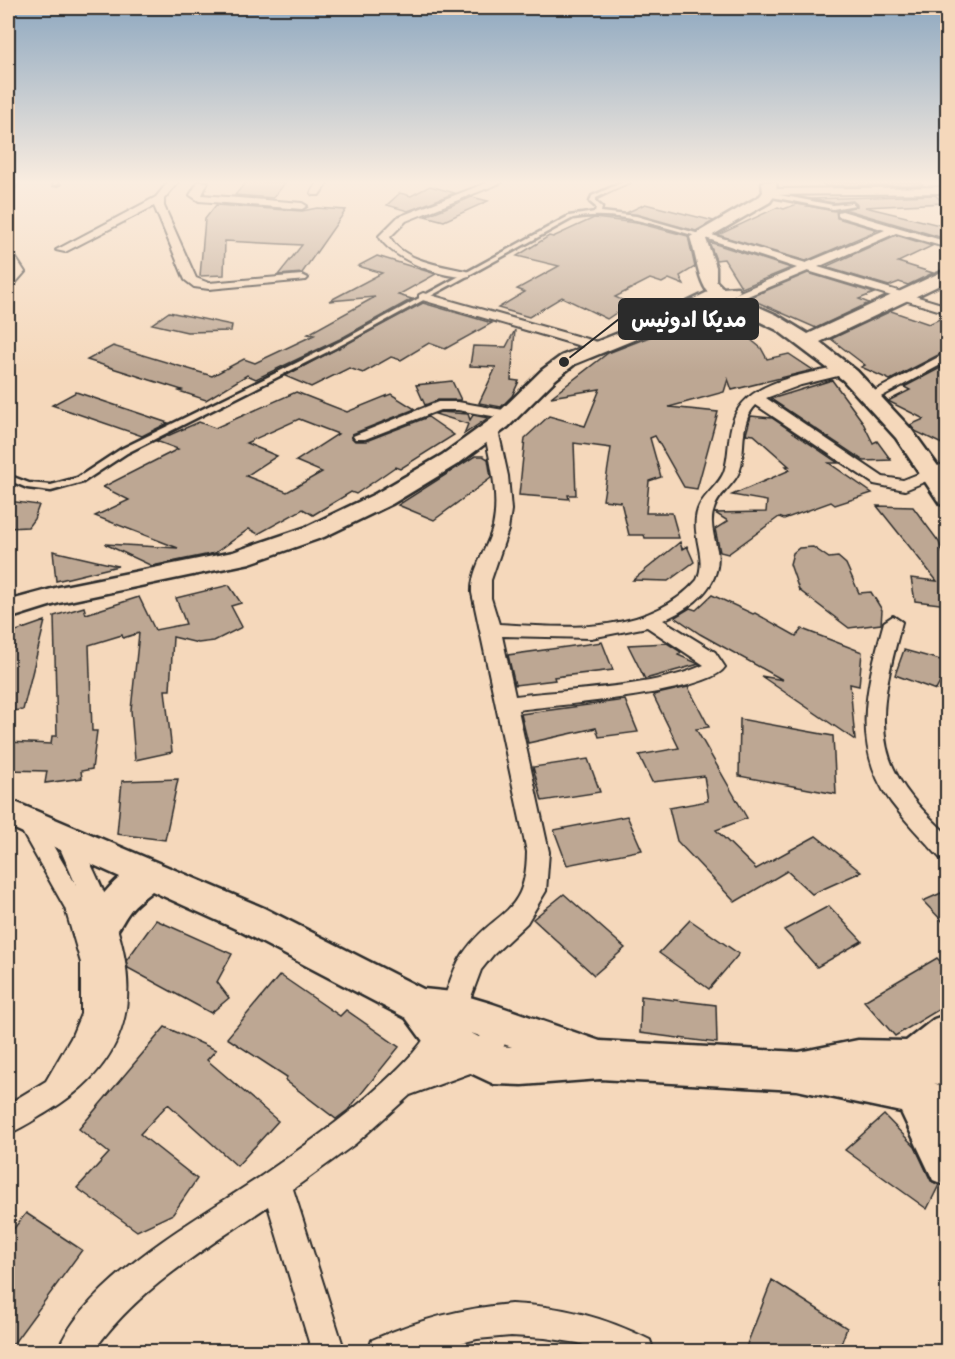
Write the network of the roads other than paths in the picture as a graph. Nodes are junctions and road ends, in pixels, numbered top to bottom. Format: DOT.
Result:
graph roads {
  1 [pos="70,245"];
  2 [pos="176,245"];
  3 [pos="389,245"];
  4 [pos="518,245"];
  5 [pos="699,245"];
  6 [pos="735,245"];
  7 [pos="861,245"];
  8 [pos="61,250"];
  9 [pos="8,254"];
  10 [pos="812,268"];
  11 [pos="466,274"];
  12 [pos="948,274"];
  13 [pos="302,278"];
  14 [pos="8,285"];
  15 [pos="732,295"];
  16 [pos="903,296"];
  17 [pos="423,297"];
  18 [pos="948,310"];
  19 [pos="807,341"];
  20 [pos="597,346"];
  21 [pos="948,356"];
  22 [pos="845,370"];
  23 [pos="872,396"];
  24 [pos="756,398"];
  25 [pos="509,415"];
  26 [pos="491,430"];
  27 [pos="360,436"];
  28 [pos="940,470"];
  29 [pos="8,477"];
  30 [pos="948,499"];
  31 [pos="8,611"];
  32 [pos="649,620"];
  33 [pos="893,622"];
  34 [pos="491,629"];
  35 [pos="507,704"];
  36 [pos="17,816"];
  37 [pos="67,839"];
  38 [pos="948,851"];
  39 [pos="148,873"];
  40 [pos="103,924"];
  41 [pos="438,1017"];
  42 [pos="500,1024"];
  43 [pos="948,1032"];
  44 [pos="478,1059"];
  45 [pos="600,1060"];
  46 [pos="931,1083"];
  47 [pos="396,1088"];
  48 [pos="54,1090"];
  49 [pos="8,1120"];
  50 [pos="948,1165"];
  51 [pos="276,1183"];
  52 [pos="73,1352"];
  53 [pos="329,1352"];
  54 [pos="384,1352"];
  55 [pos="638,1352"];
  1 -- 8 [label="street"];
  2 -- 13 [label="street"];
  3 -- 11 [label="street"];
  4 -- 11 [label="lane"];
  5 -- 15 [label="main road"];
  6 -- 10 [label="street"];
  7 -- 10 [label="street"];
  9 -- 14 [label="street"];
  10 -- 15 [label="street"];
  10 -- 16 [label="street"];
  11 -- 17 [label="lane"];
  12 -- 16 [label="main road"];
  15 -- 19 [label="main road"];
  15 -- 20 [label="main road"];
  16 -- 18 [label="street"];
  16 -- 19 [label="main road"];
  17 -- 20 [label="street"];
  17 -- 29 [label="lane"];
  19 -- 22 [label="main road"];
  20 -- 25 [label="main road"];
  21 -- 23 [label="street"];
  22 -- 23 [label="main road"];
  22 -- 24 [label="street"];
  23 -- 28 [label="main road"];
  24 -- 28 [label="street"];
  24 -- 32 [label="street"];
  25 -- 26 [label="main road"];
  25 -- 27 [label="street"];
  26 -- 31 [label="main road"];
  26 -- 34 [label="street"];
  28 -- 30 [label="main road"];
  32 -- 34 [label="street"];
  32 -- 35 [label="street"];
  33 -- 38 [label="street"];
  34 -- 35 [label="street"];
  35 -- 41 [label="street"];
  36 -- 37 [label="main road"];
  36 -- 48 [label="street"];
  37 -- 39 [label="main road"];
  37 -- 40 [label="street"];
  39 -- 40 [label="main road"];
  39 -- 41 [label="main road"];
  40 -- 48 [label="street"];
  41 -- 42 [label="main road"];
  41 -- 44 [label="main road"];
  41 -- 47 [label="street"];
  42 -- 44 [label="street"];
  42 -- 45 [label="main road"];
  43 -- 46 [label="main road"];
  44 -- 45 [label="main road"];
  44 -- 47 [label="street"];
  45 -- 46 [label="main road"];
  46 -- 50 [label="main road"];
  47 -- 51 [label="street"];
  48 -- 49 [label="street"];
  51 -- 52 [label="street"];
  51 -- 53 [label="street"];
  54 -- 55 [label="street"];
}
